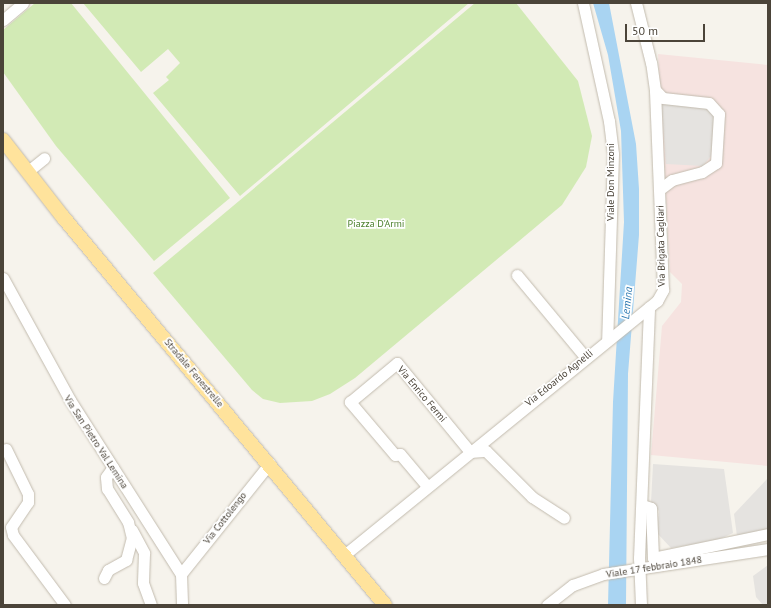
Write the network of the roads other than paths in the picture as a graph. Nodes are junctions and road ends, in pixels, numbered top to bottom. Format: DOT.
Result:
graph roads {
  1 [pos="23,3"];
  2 [pos="583,3"];
  3 [pos="636,3"];
  4 [pos="3,20"];
  5 [pos="655,90"];
  6 [pos="4,144"];
  7 [pos="44,158"];
  8 [pos="27,172"];
  9 [pos="660,189"];
  10 [pos="517,275"];
  11 [pos="3,278"];
  12 [pos="649,307"];
  13 [pos="607,340"];
  14 [pos="585,357"];
  15 [pos="6,449"];
  16 [pos="470,452"];
  17 [pos="270,463"];
  18 [pos="113,468"];
  19 [pos="427,486"];
  20 [pos="642,505"];
  21 [pos="564,518"];
  22 [pos="128,522"];
  23 [pos="7,525"];
  24 [pos="768,534"];
  25 [pos="768,549"];
  26 [pos="344,556"];
  27 [pos="636,568"];
  28 [pos="181,574"];
  29 [pos="104,578"];
  30 [pos="64,605"];
  31 [pos="151,605"];
  32 [pos="182,605"];
  33 [pos="385,605"];
  34 [pos="547,605"];
  35 [pos="641,605"];
  1 -- 4 [label="street"];
  2 -- 13 [label="street, Viale Don Minzoni"];
  3 -- 5 [label="street, Via Brigata Cagliari"];
  5 -- 9 [label="street, Via Brigata Cagliari"];
  5 -- 9 [label="street"];
  6 -- 8 [label="main road, Stradale Fenestrelle"];
  7 -- 8 [label="street"];
  8 -- 17 [label="main road, Stradale Fenestrelle"];
  9 -- 12 [label="street, Via Brigata Cagliari"];
  10 -- 14 [label="street"];
  11 -- 18 [label="street, Via San Pietro Val Lemina"];
  12 -- 13 [label="street, Via Edoardo Agnelli"];
  12 -- 20 [label="street"];
  13 -- 14 [label="street, Via Edoardo Agnelli"];
  14 -- 16 [label="street, Via Edoardo Agnelli"];
  15 -- 23 [label="street"];
  16 -- 19 [label="street, Via Edoardo Agnelli"];
  16 -- 19 [label="street, Via Enrico Fermi"];
  16 -- 21 [label="street"];
  17 -- 26 [label="main road, Stradale Fenestrelle"];
  17 -- 28 [label="street, Via Cottolengo"];
  18 -- 22 [label="street"];
  18 -- 28 [label="street, Via San Pietro Val Lemina"];
  19 -- 26 [label="street, Via Edoardo Agnelli"];
  20 -- 24 [label="street"];
  20 -- 27 [label="street"];
  22 -- 29 [label="street"];
  22 -- 31 [label="street"];
  23 -- 30 [label="street"];
  25 -- 27 [label="street, Viale 17 febbraio 1848"];
  26 -- 33 [label="main road, Stradale Fenestrelle"];
  27 -- 34 [label="street, Viale 17 febbraio 1848"];
  27 -- 35 [label="street"];
  28 -- 32 [label="street"];
}
